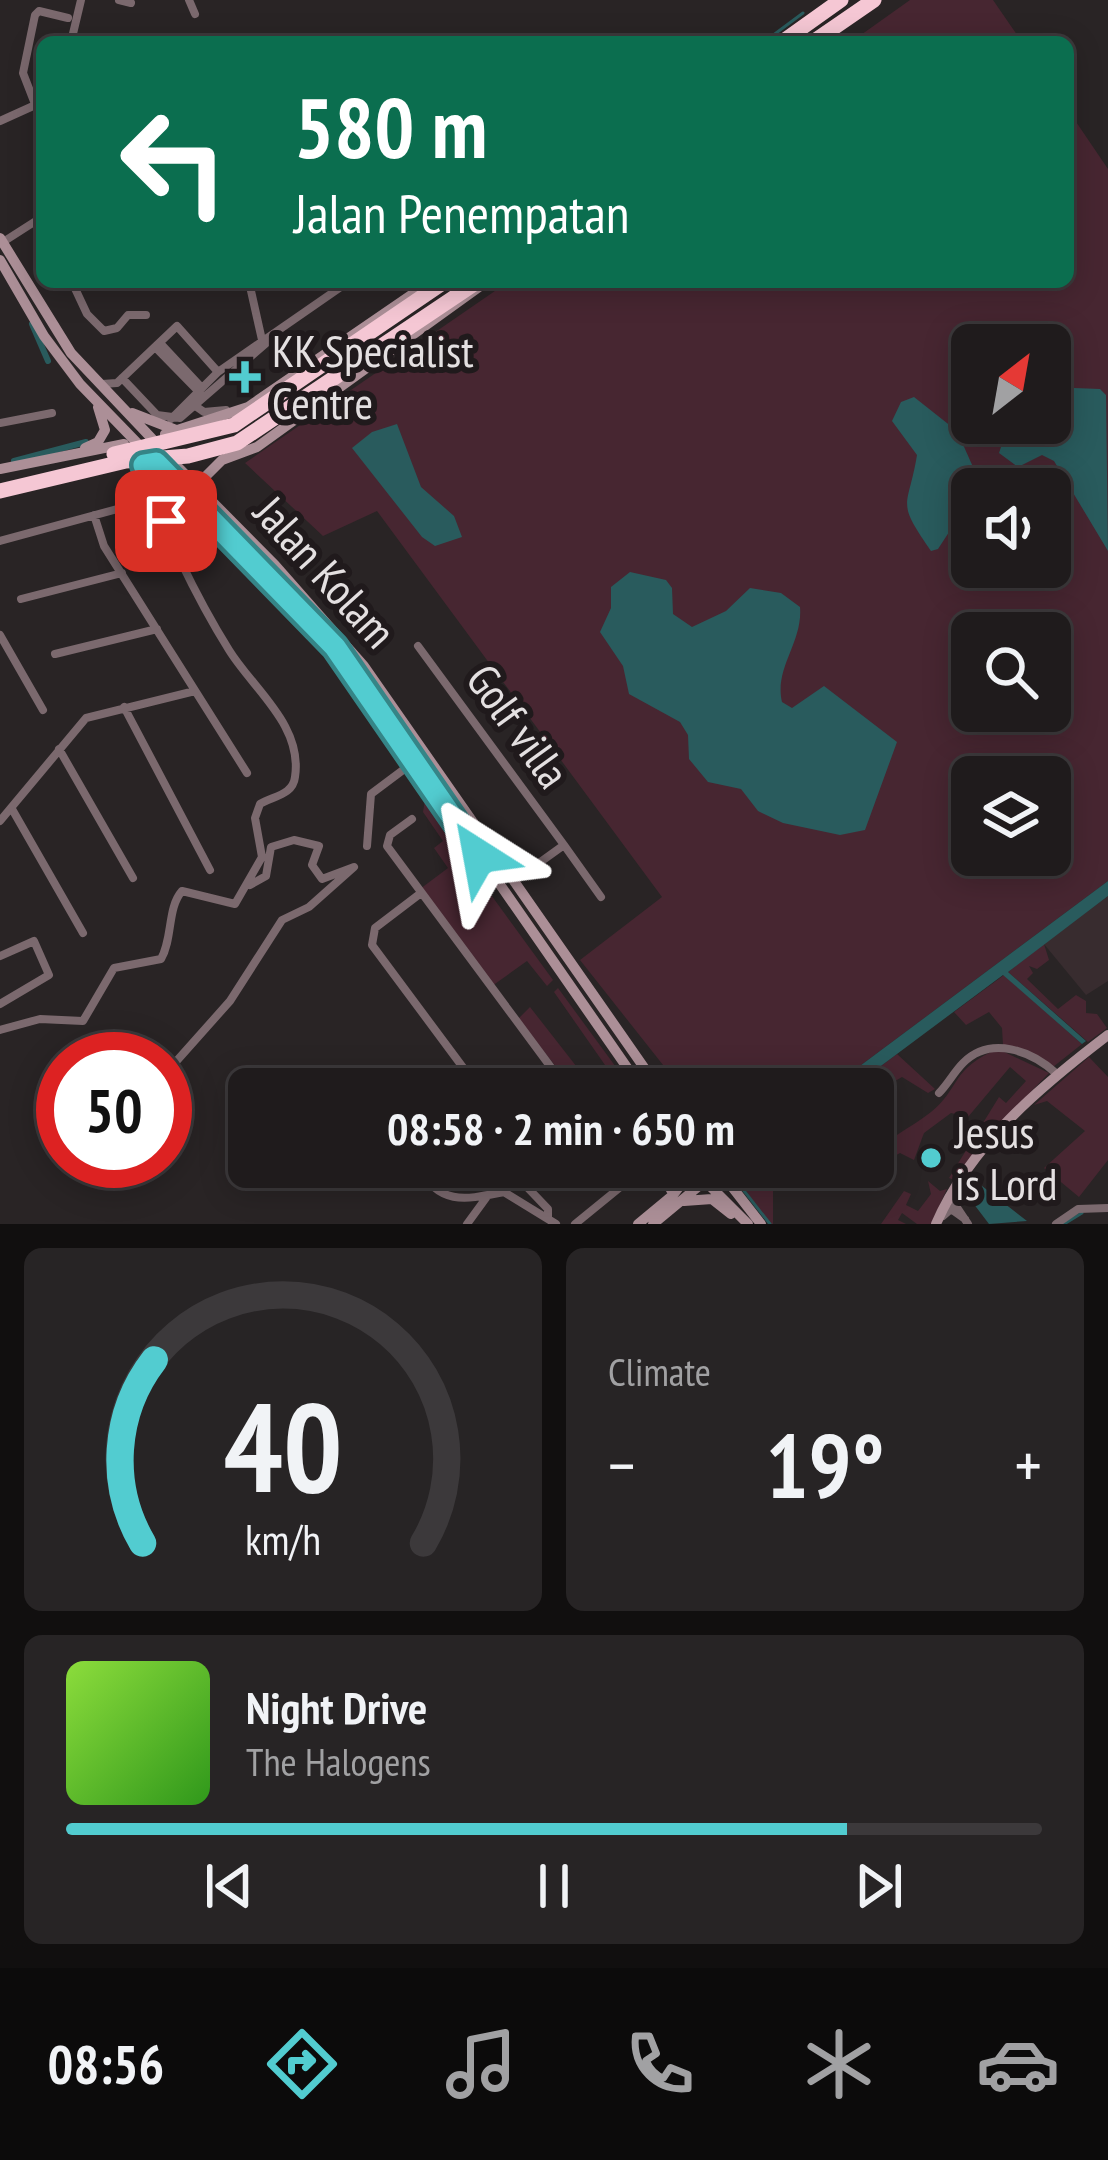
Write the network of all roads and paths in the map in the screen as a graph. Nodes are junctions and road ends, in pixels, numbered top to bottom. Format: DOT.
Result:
graph roads {
  1 [pos="81,0"];
  2 [pos="119,0"];
  3 [pos="189,0"];
  4 [pos="842,0"];
  5 [pos="874,0"];
  6 [pos="131,3"];
  7 [pos="195,14"];
  8 [pos="68,18"];
  9 [pos="72,36"];
  10 [pos="791,36"];
  11 [pos="823,36"];
  12 [pos="36,99"];
  13 [pos="36,104"];
  14 [pos="0,121"];
  15 [pos="36,220"];
  16 [pos="1,240"];
  17 [pos="0,260"];
  18 [pos="75,288"];
  19 [pos="250,288"];
  20 [pos="319,288"];
  21 [pos="339,288"];
  22 [pos="421,288"];
  23 [pos="435,288"];
  24 [pos="468,288"];
  25 [pos="478,288"];
  26 [pos="322,299"];
  27 [pos="146,315"];
  28 [pos="264,343"];
  29 [pos="158,345"];
  30 [pos="218,372"];
  31 [pos="122,378"];
  32 [pos="98,382"];
  33 [pos="201,391"];
  34 [pos="94,400"];
  35 [pos="194,405"];
  36 [pos="123,408"];
  37 [pos="236,412"];
  38 [pos="52,413"];
  39 [pos="111,418"];
  40 [pos="0,423"];
  41 [pos="206,424"];
  42 [pos="175,425"];
  43 [pos="152,438"];
  44 [pos="135,441"];
  45 [pos="99,450"];
  46 [pos="216,460"];
  47 [pos="174,463"];
  48 [pos="150,464"];
  49 [pos="0,469"];
  50 [pos="0,480"];
  51 [pos="194,484"];
  52 [pos="0,494"];
  53 [pos="154,499"];
  54 [pos="199,505"];
  55 [pos="220,509"];
  56 [pos="94,515"];
  57 [pos="0,541"];
  58 [pos="122,573"];
  59 [pos="21,599"];
  60 [pos="157,629"];
  61 [pos="0,635"];
  62 [pos="418,646"];
  63 [pos="55,655"];
  64 [pos="196,691"];
  65 [pos="124,707"];
  66 [pos="43,710"];
  67 [pos="59,749"];
  68 [pos="415,760"];
  69 [pos="247,773"];
  70 [pos="12,808"];
  71 [pos="412,819"];
  72 [pos="0,821"];
  73 [pos="484,841"];
  74 [pos="564,845"];
  75 [pos="367,846"];
  76 [pos="479,856"];
  77 [pos="210,870"];
  78 [pos="133,878"];
  79 [pos="513,882"];
  80 [pos="249,886"];
  81 [pos="421,893"];
  82 [pos="601,896"];
  83 [pos="83,933"];
  84 [pos="0,956"];
  85 [pos="0,1004"];
  86 [pos="0,1030"];
  87 [pos="1108,1035"];
  88 [pos="192,1043"];
  89 [pos="464,1068"];
  90 [pos="551,1068"];
  91 [pos="625,1068"];
  92 [pos="644,1068"];
  93 [pos="1057,1074"];
  94 [pos="939,1093"];
  95 [pos="435,1188"];
  96 [pos="528,1188"];
  97 [pos="619,1188"];
  98 [pos="672,1188"];
  99 [pos="678,1188"];
  100 [pos="694,1188"];
  101 [pos="712,1188"];
  102 [pos="733,1188"];
  103 [pos="487,1197"];
  104 [pos="950,1197"];
  105 [pos="664,1207"];
  106 [pos="1108,1208"];
  107 [pos="552,1221"];
  108 [pos="967,1222"];
  109 [pos="936,1223"];
  110 [pos="467,1224"];
  111 [pos="575,1224"];
  112 [pos="638,1224"];
  113 [pos="653,1224"];
  114 [pos="746,1224"];
  115 [pos="761,1224"];
  116 [pos="1056,1224"];
  1 -- 9 [label="street"];
  2 -- 6 [label="street"];
  3 -- 7 [label="street"];
  4 -- 10 [label="highway"];
  5 -- 11 [label="highway"];
  8 -- 12 [label="street"];
  13 -- 14 [label="street"];
  15 -- 16 [label="street"];
  16 -- 32 [label="main road, Jalan Kolam"];
  17 -- 34 [label="main road, Jalan Kolam"];
  18 -- 27 [label="street"];
  19 -- 28 [label="street"];
  20 -- 26 [label="street"];
  21 -- 26 [label="street"];
  22 -- 37 [label="main road"];
  23 -- 50 [label="highway, bridge"];
  24 -- 52 [label="highway, bridge"];
  25 -- 46 [label="main road"];
  26 -- 28 [label="street"];
  28 -- 30 [label="street"];
  28 -- 33 [label="street"];
  29 -- 30 [label="street"];
  29 -- 31 [label="street"];
  29 -- 33 [label="street"];
  30 -- 33 [label="street"];
  31 -- 32 [label="street"];
  31 -- 42 [label="street"];
  32 -- 36 [label="main road, Jalan Kolam"];
  33 -- 35 [label="street"];
  33 -- 42 [label="street"];
  34 -- 39 [label="main road, Jalan Kolam"];
  34 -- 49 [label="main road"];
  35 -- 37 [label="street"];
  35 -- 42 [label="street"];
  36 -- 42 [label="main road"];
  36 -- 43 [label="main road, Jalan Kolam"];
  37 -- 41 [label="main road"];
  38 -- 40 [label="street"];
  39 -- 44 [label="main road, Jalan Kolam"];
  39 -- 45 [label="main road"];
  41 -- 42 [label="main road"];
  41 -- 46 [label="main road"];
  42 -- 43 [label="main road"];
  43 -- 44 [label="main road"];
  43 -- 47 [label="main road, Jalan Kolam"];
  44 -- 45 [label="main road"];
  44 -- 48 [label="main road, Jalan Kolam"];
  45 -- 49 [label="main road"];
  46 -- 47 [label="main road"];
  46 -- 55 [label="main road"];
  47 -- 48 [label="main road"];
  47 -- 51 [label="main road, Jalan Kolam"];
  48 -- 52 [label="main road"];
  48 -- 53 [label="street"];
  48 -- 54 [label="main road, Jalan Kolam"];
  51 -- 54 [label="main road"];
  51 -- 55 [label="main road, Jalan Kolam"];
  53 -- 56 [label="street"];
  53 -- 80 [label="street"];
  54 -- 68 [label="main road, Jalan Kolam"];
  55 -- 73 [label="main road, Jalan Kolam"];
  56 -- 57 [label="street"];
  56 -- 58 [label="street"];
  58 -- 59 [label="street"];
  58 -- 60 [label="street"];
  60 -- 63 [label="street"];
  60 -- 64 [label="street"];
  61 -- 66 [label="street"];
  62 -- 74 [label="street, Golf villa"];
  64 -- 65 [label="street"];
  64 -- 69 [label="street"];
  65 -- 67 [label="street"];
  65 -- 77 [label="street"];
  67 -- 70 [label="street"];
  67 -- 78 [label="street"];
  68 -- 75 [label="street"];
  68 -- 76 [label="main road, Jalan Kolam"];
  70 -- 72 [label="street"];
  70 -- 83 [label="street"];
  71 -- 81 [label="street"];
  73 -- 76 [label="main road"];
  73 -- 79 [label="main road, Jalan Kolam"];
  74 -- 79 [label="street, Golf villa"];
  74 -- 82 [label="street, Golf villa"];
  76 -- 91 [label="main road, Jalan Kolam"];
  79 -- 92 [label="main road, Jalan Kolam"];
  80 -- 86 [label="street"];
  80 -- 88 [label="street"];
  81 -- 89 [label="street"];
  81 -- 90 [label="street"];
  84 -- 85 [label="street"];
  87 -- 93 [label="main road"];
  93 -- 94 [label="street"];
  93 -- 104 [label="main road"];
  95 -- 103 [label="street"];
  96 -- 107 [label="street"];
  97 -- 111 [label="street"];
  98 -- 105 [label="main road"];
  99 -- 105 [label="main road"];
  100 -- 105 [label="main road"];
  101 -- 114 [label="main road"];
  102 -- 115 [label="main road"];
  103 -- 107 [label="street"];
  103 -- 110 [label="street"];
  104 -- 108 [label="street"];
  104 -- 109 [label="main road"];
  105 -- 112 [label="main road"];
  105 -- 113 [label="main road"];
  105 -- 114 [label="main road"];
  106 -- 116 [label="street"];
  108 -- 109 [label="street"];
}
